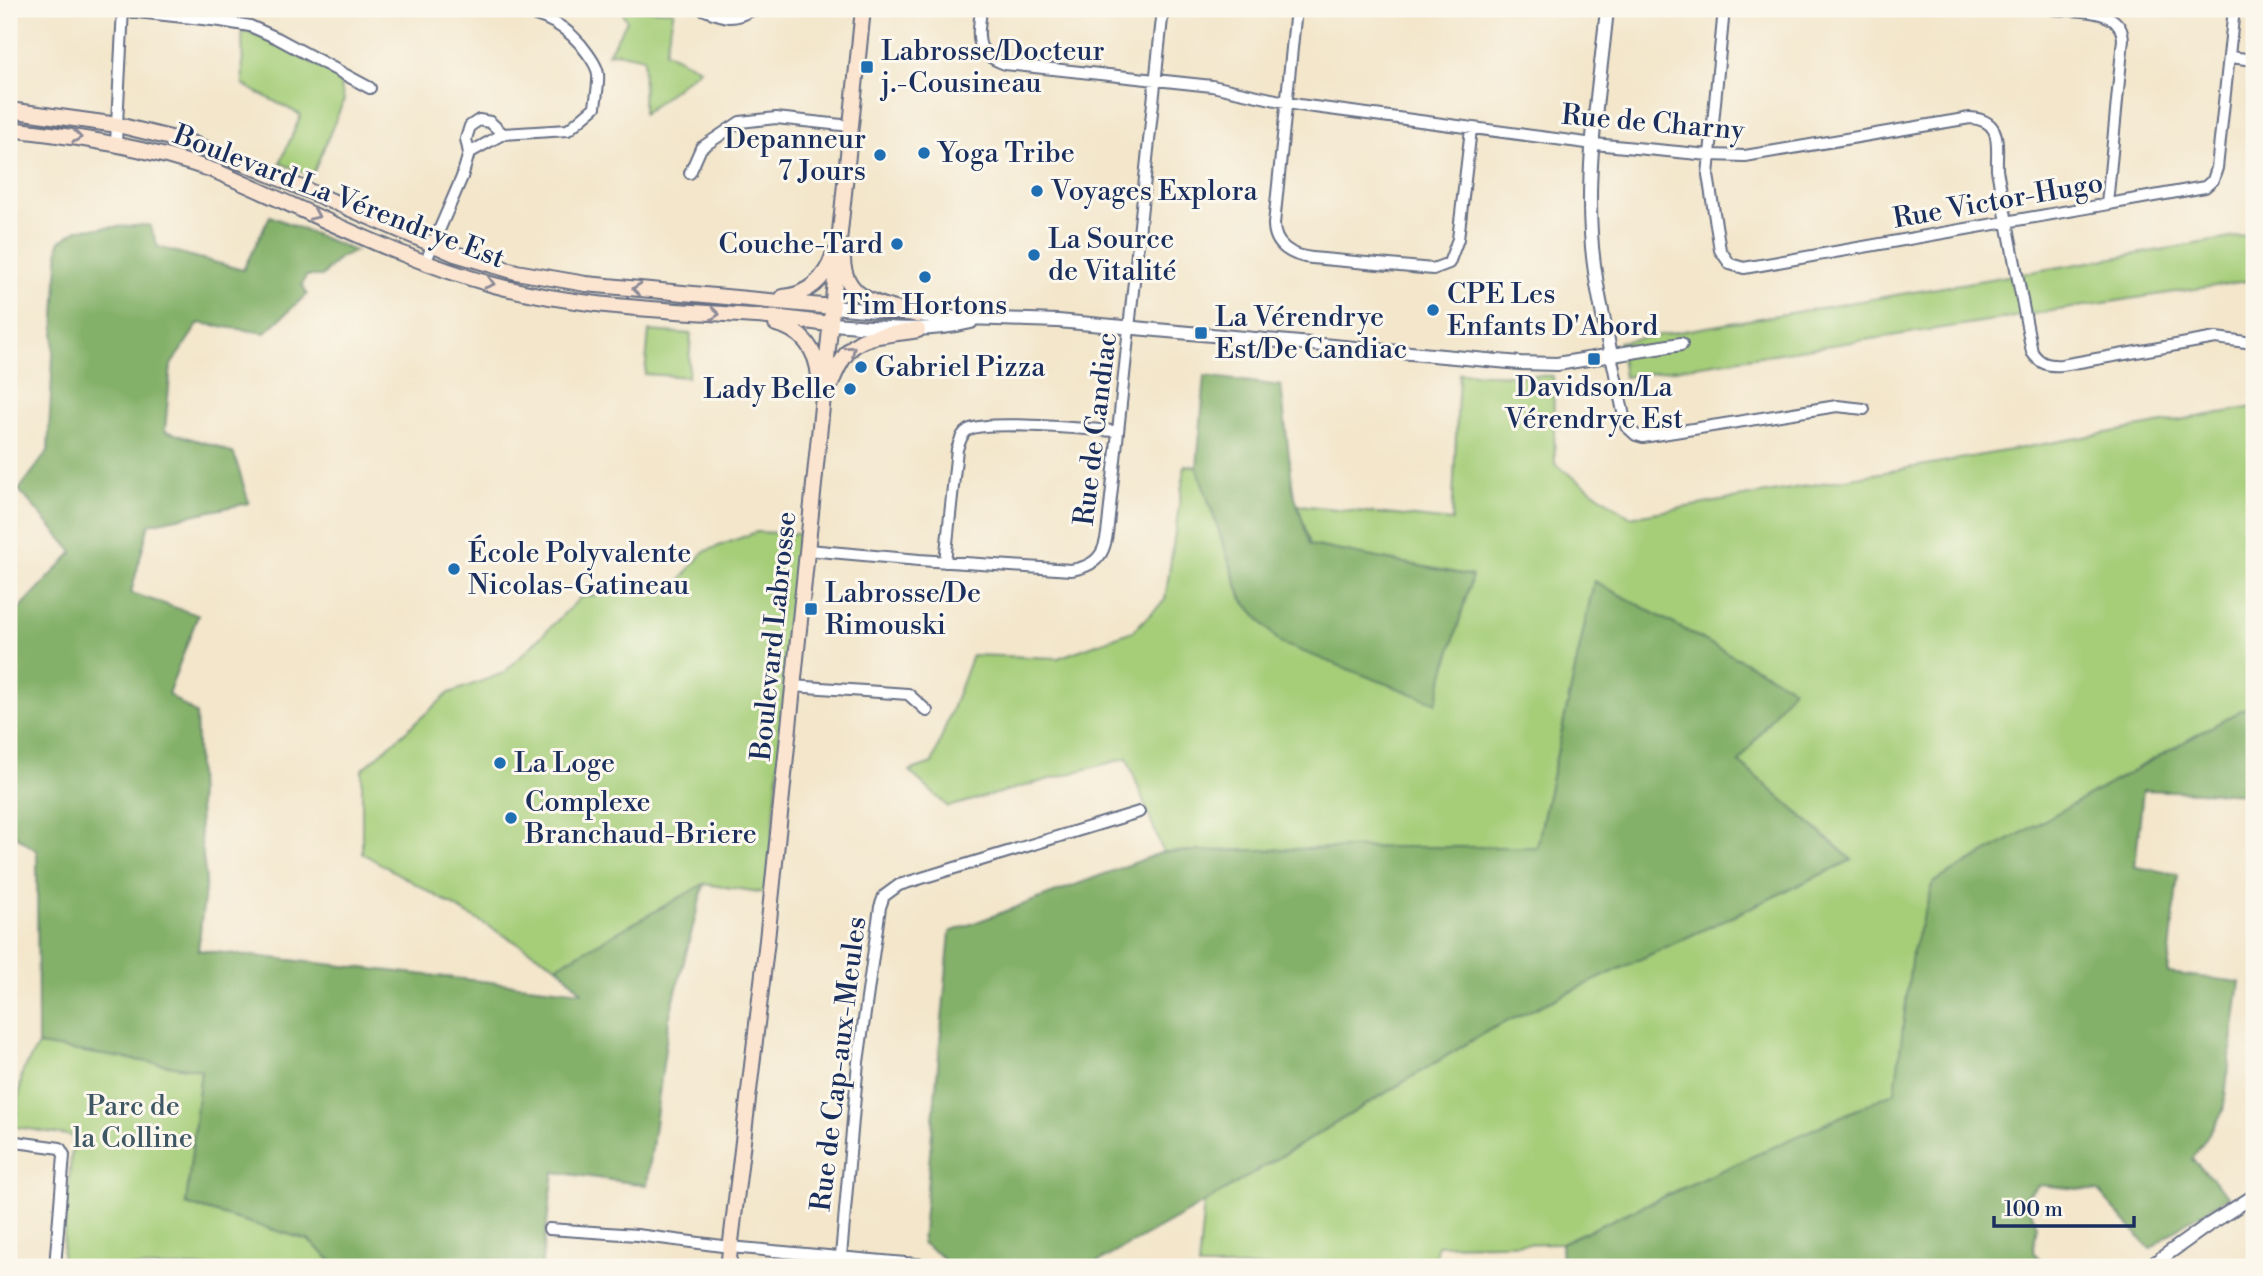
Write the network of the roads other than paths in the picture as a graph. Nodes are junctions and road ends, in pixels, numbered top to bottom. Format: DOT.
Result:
graph roads {
  1 [pos="109,9"];
  2 [pos="509,9"];
  3 [pos="702,9"];
  4 [pos="754,9"];
  5 [pos="863,9"];
  6 [pos="981,9"];
  7 [pos="1163,9"];
  8 [pos="1296,9"];
  9 [pos="1607,9"];
  10 [pos="1724,9"];
  11 [pos="2052,9"];
  12 [pos="2234,9"];
  13 [pos="123,10"];
  14 [pos="2230,57"];
  15 [pos="2254,60"];
  16 [pos="1156,81"];
  17 [pos="370,88"];
  18 [pos="1285,101"];
  19 [pos="9,110"];
  20 [pos="118,125"];
  21 [pos="851,126"];
  22 [pos="9,129"];
  23 [pos="1471,129"];
  24 [pos="503,134"];
  25 [pos="116,143"];
  26 [pos="1594,144"];
  27 [pos="469,153"];
  28 [pos="1709,155"];
  29 [pos="690,173"];
  30 [pos="2107,204"];
  31 [pos="2007,222"];
  32 [pos="841,223"];
  33 [pos="432,245"];
  34 [pos="425,263"];
  35 [pos="753,299"];
  36 [pos="832,307"];
  37 [pos="918,315"];
  38 [pos="742,317"];
  39 [pos="984,318"];
  40 [pos="831,324"];
  41 [pos="1130,327"];
  42 [pos="918,330"];
  43 [pos="2253,343"];
  44 [pos="1681,344"];
  45 [pos="1611,355"];
  46 [pos="1864,409"];
  47 [pos="821,410"];
  48 [pos="1117,431"];
  49 [pos="808,550"];
  50 [pos="945,562"];
  51 [pos="792,686"];
  52 [pos="927,711"];
  53 [pos="1139,812"];
  54 [pos="9,1141"];
  55 [pos="2254,1196"];
  56 [pos="549,1229"];
  57 [pos="730,1247"];
  58 [pos="841,1256"];
  59 [pos="927,1265"];
  60 [pos="55,1267"];
  61 [pos="728,1267"];
  62 [pos="2149,1267"];
  1 -- 13 [label="street"];
  2 -- 24 [label="street"];
  3 -- 4 [label="street"];
  5 -- 21 [label="main road, Boulevard Labrosse"];
  6 -- 16 [label="street, Rue de Charny"];
  7 -- 16 [label="street, Rue de Candiac"];
  8 -- 18 [label="street"];
  9 -- 26 [label="street"];
  10 -- 28 [label="street"];
  11 -- 30 [label="street"];
  12 -- 14 [label="street, Rue Victor-Hugo"];
  13 -- 17 [label="street"];
  13 -- 20 [label="street"];
  14 -- 15 [label="street"];
  14 -- 30 [label="street, Rue Victor-Hugo"];
  16 -- 18 [label="street, Rue de Charny"];
  16 -- 41 [label="street, Rue de Candiac"];
  18 -- 23 [label="street, Rue de Charny"];
  18 -- 23 [label="street"];
  19 -- 20 [label="main road, Boulevard La Vérendrye Est"];
  20 -- 25 [label="street"];
  20 -- 33 [label="main road, Boulevard La Vérendrye Est"];
  21 -- 29 [label="street"];
  21 -- 32 [label="main road, Boulevard Labrosse"];
  22 -- 25 [label="main road, Boulevard La Vérendrye Est, one-way"];
  23 -- 26 [label="street, Rue de Charny"];
  24 -- 27 [label="street"];
  24 -- 27 [label="street"];
  25 -- 34 [label="main road, Boulevard La Vérendrye Est, one-way"];
  26 -- 28 [label="street, Rue de Charny"];
  26 -- 45 [label="street"];
  27 -- 33 [label="street"];
  28 -- 31 [label="street, Rue de Charny"];
  28 -- 31 [label="street, Rue Victor-Hugo"];
  30 -- 31 [label="street, Rue Victor-Hugo"];
  31 -- 43 [label="street, Rue de Charny"];
  32 -- 35 [label="main road"];
  32 -- 36 [label="main road, Boulevard Labrosse"];
  32 -- 37 [label="main road"];
  33 -- 34 [label="street"];
  35 -- 33 [label="main road, Boulevard La Vérendrye Est, one-way"];
  34 -- 38 [label="main road, Boulevard La Vérendrye Est, one-way"];
  35 -- 36 [label="main road, Boulevard La Vérendrye Est"];
  36 -- 37 [label="street, Boulevard La Vérendrye Est"];
  36 -- 40 [label="main road, Boulevard Labrosse"];
  37 -- 39 [label="street, Boulevard La Vérendrye Est"];
  38 -- 40 [label="main road, Boulevard La Vérendrye Est"];
  38 -- 47 [label="main road"];
  39 -- 41 [label="street, Boulevard La Vérendrye Est"];
  39 -- 42 [label="street, Boulevard La Vérendrye Est"];
  40 -- 42 [label="street, Boulevard La Vérendrye Est"];
  40 -- 47 [label="main road, Boulevard Labrosse"];
  41 -- 45 [label="street, Boulevard La Vérendrye Est"];
  41 -- 48 [label="street, Rue de Candiac"];
  47 -- 42 [label="main road, one-way"];
  44 -- 45 [label="street, Boulevard La Vérendrye Est"];
  45 -- 46 [label="street"];
  47 -- 49 [label="main road, Boulevard Labrosse"];
  48 -- 50 [label="street"];
  48 -- 50 [label="street, Rue de Candiac"];
  49 -- 50 [label="street, Rue de Candiac"];
  49 -- 51 [label="main road, Boulevard Labrosse"];
  51 -- 52 [label="street"];
  51 -- 57 [label="main road, Boulevard Labrosse"];
  53 -- 58 [label="street, Rue de Cap-aux-Meules"];
  54 -- 60 [label="street"];
  55 -- 62 [label="street"];
  56 -- 57 [label="street"];
  57 -- 58 [label="street"];
  57 -- 61 [label="main road, Boulevard Labrosse"];
  58 -- 59 [label="street"];
}
